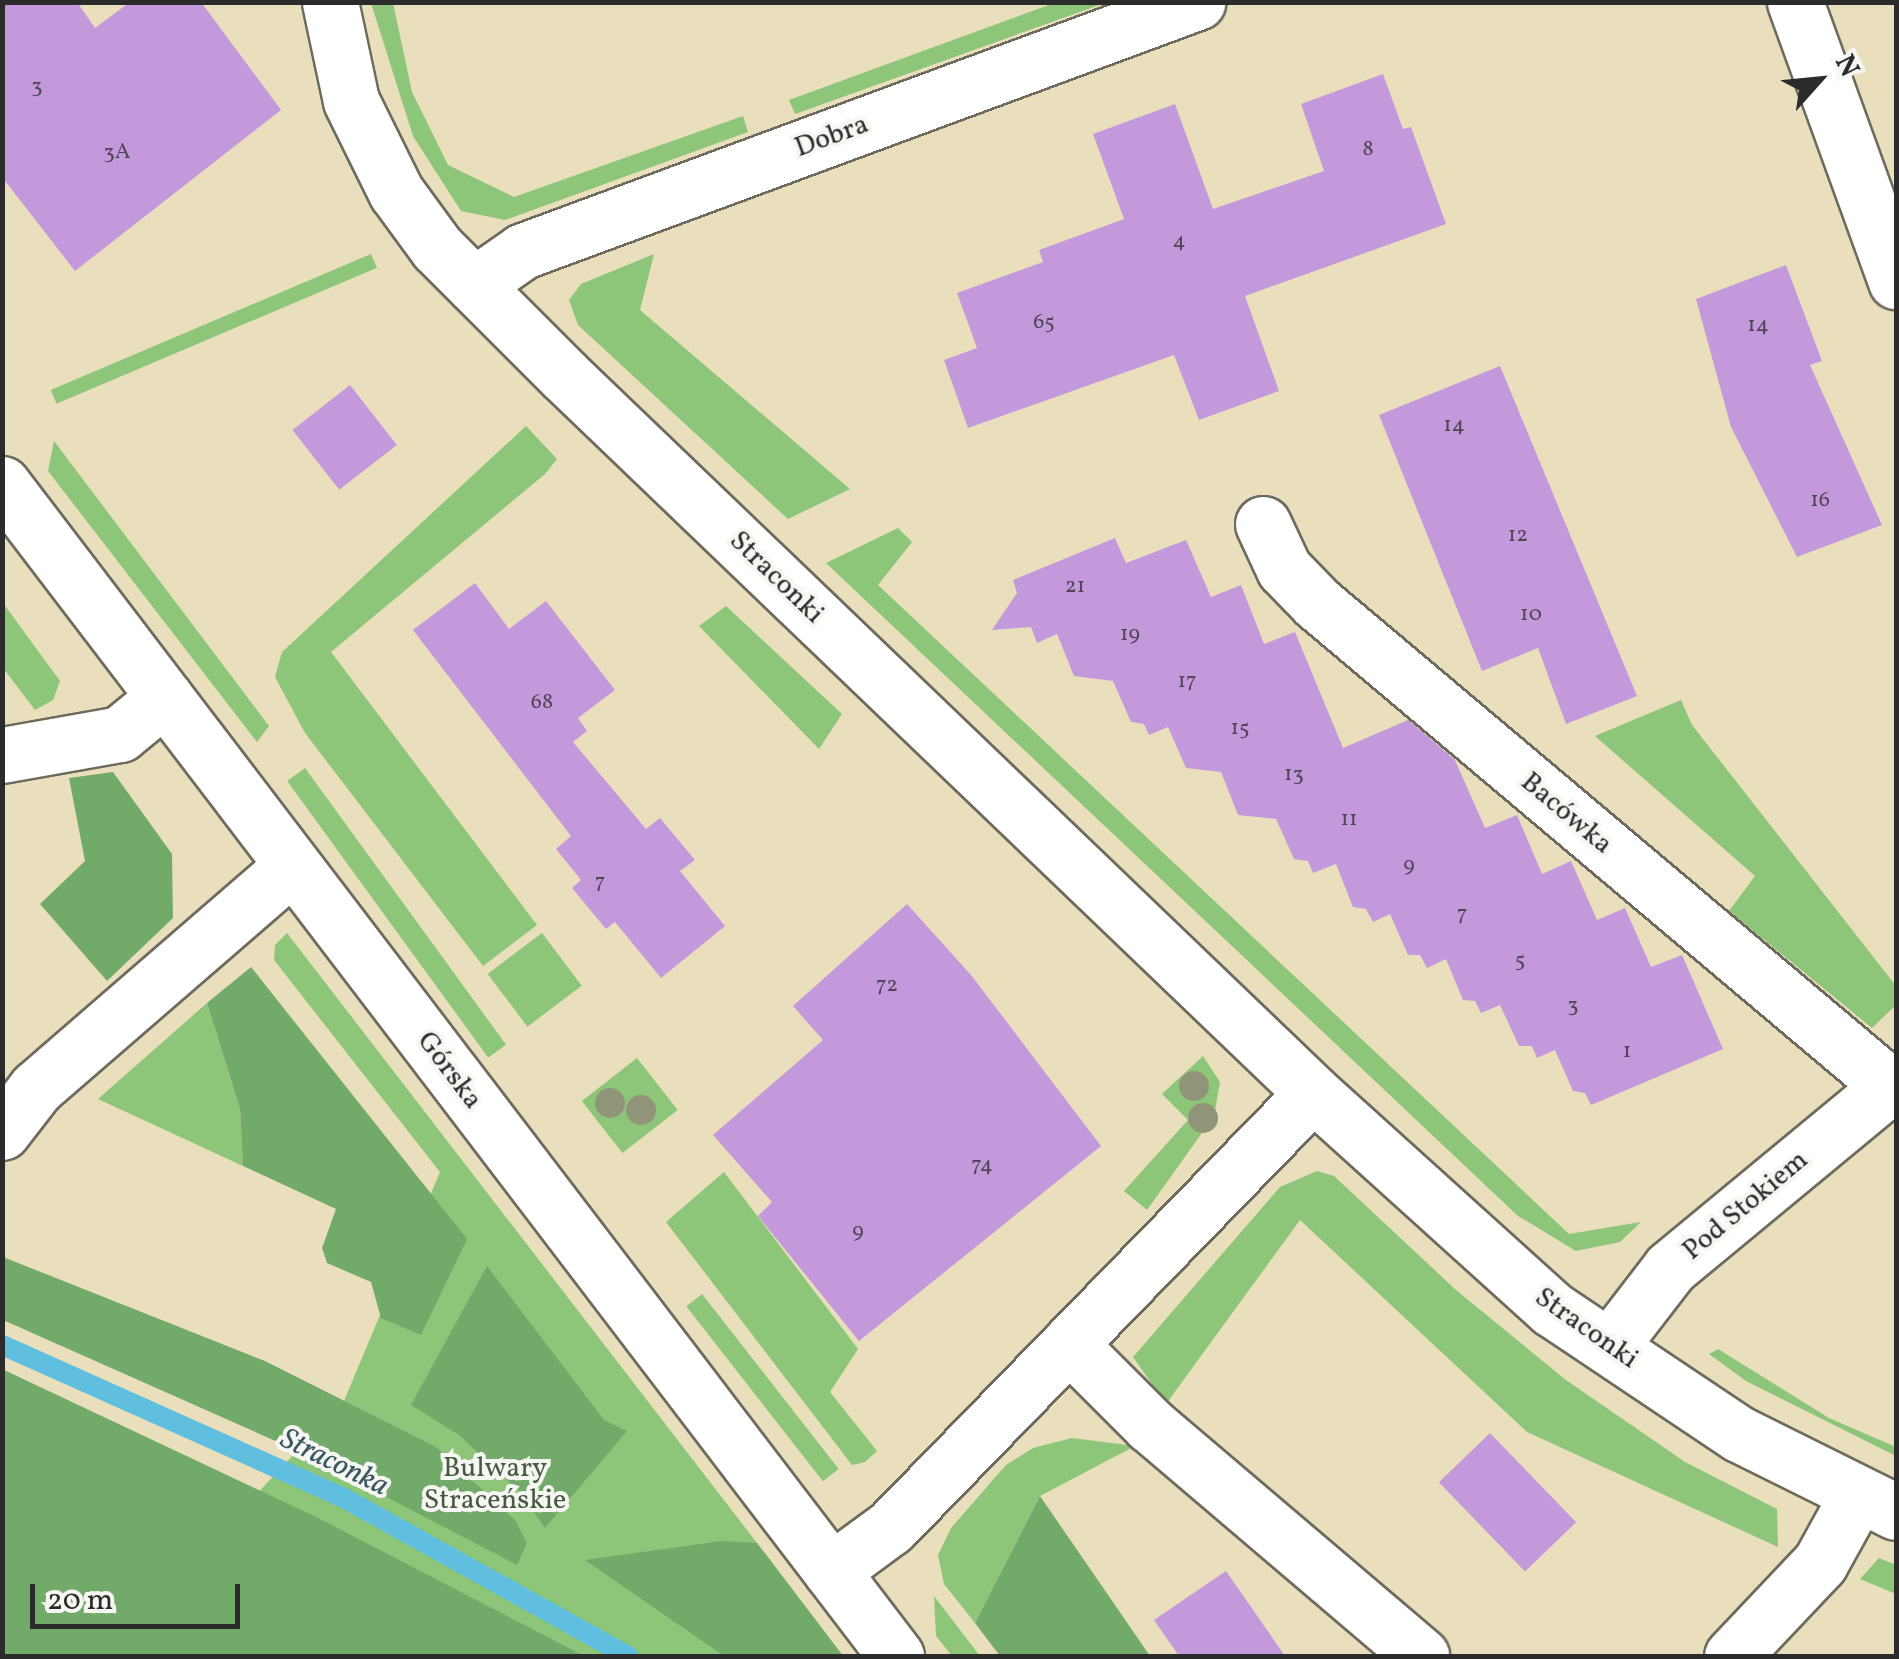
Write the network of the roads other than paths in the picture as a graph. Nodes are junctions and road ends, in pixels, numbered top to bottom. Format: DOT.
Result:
graph roads {
  1 [pos="330,2"];
  2 [pos="1197,2"];
  3 [pos="1795,2"];
  4 [pos="1896,281"];
  5 [pos="474,286"];
  6 [pos="2,484"];
  7 [pos="1264,524"];
  8 [pos="165,697"];
  9 [pos="2,756"];
  10 [pos="292,866"];
  11 [pos="1893,1083"];
  12 [pos="1314,1092"];
  13 [pos="2,1132"];
  14 [pos="1069,1344"];
  15 [pos="1610,1346"];
  16 [pos="1876,1504"];
  17 [pos="830,1571"];
  18 [pos="896,1656"];
  19 [pos="1421,1656"];
  20 [pos="1732,1656"];
  1 -- 5 [label="street, Straconki"];
  2 -- 5 [label="street, Dobra"];
  3 -- 4 [label="street"];
  5 -- 12 [label="street, Straconki"];
  6 -- 8 [label="street, Górska"];
  7 -- 11 [label="street, Bacówka"];
  8 -- 9 [label="street"];
  8 -- 10 [label="street, Górska"];
  10 -- 13 [label="street"];
  10 -- 17 [label="street, Górska"];
  11 -- 15 [label="street, Pod Stokiem"];
  12 -- 14 [label="street"];
  12 -- 15 [label="street, Straconki"];
  14 -- 17 [label="street"];
  14 -- 19 [label="street"];
  15 -- 16 [label="street, Straconki"];
  16 -- 20 [label="street"];
  17 -- 18 [label="street, Górska"];
}
